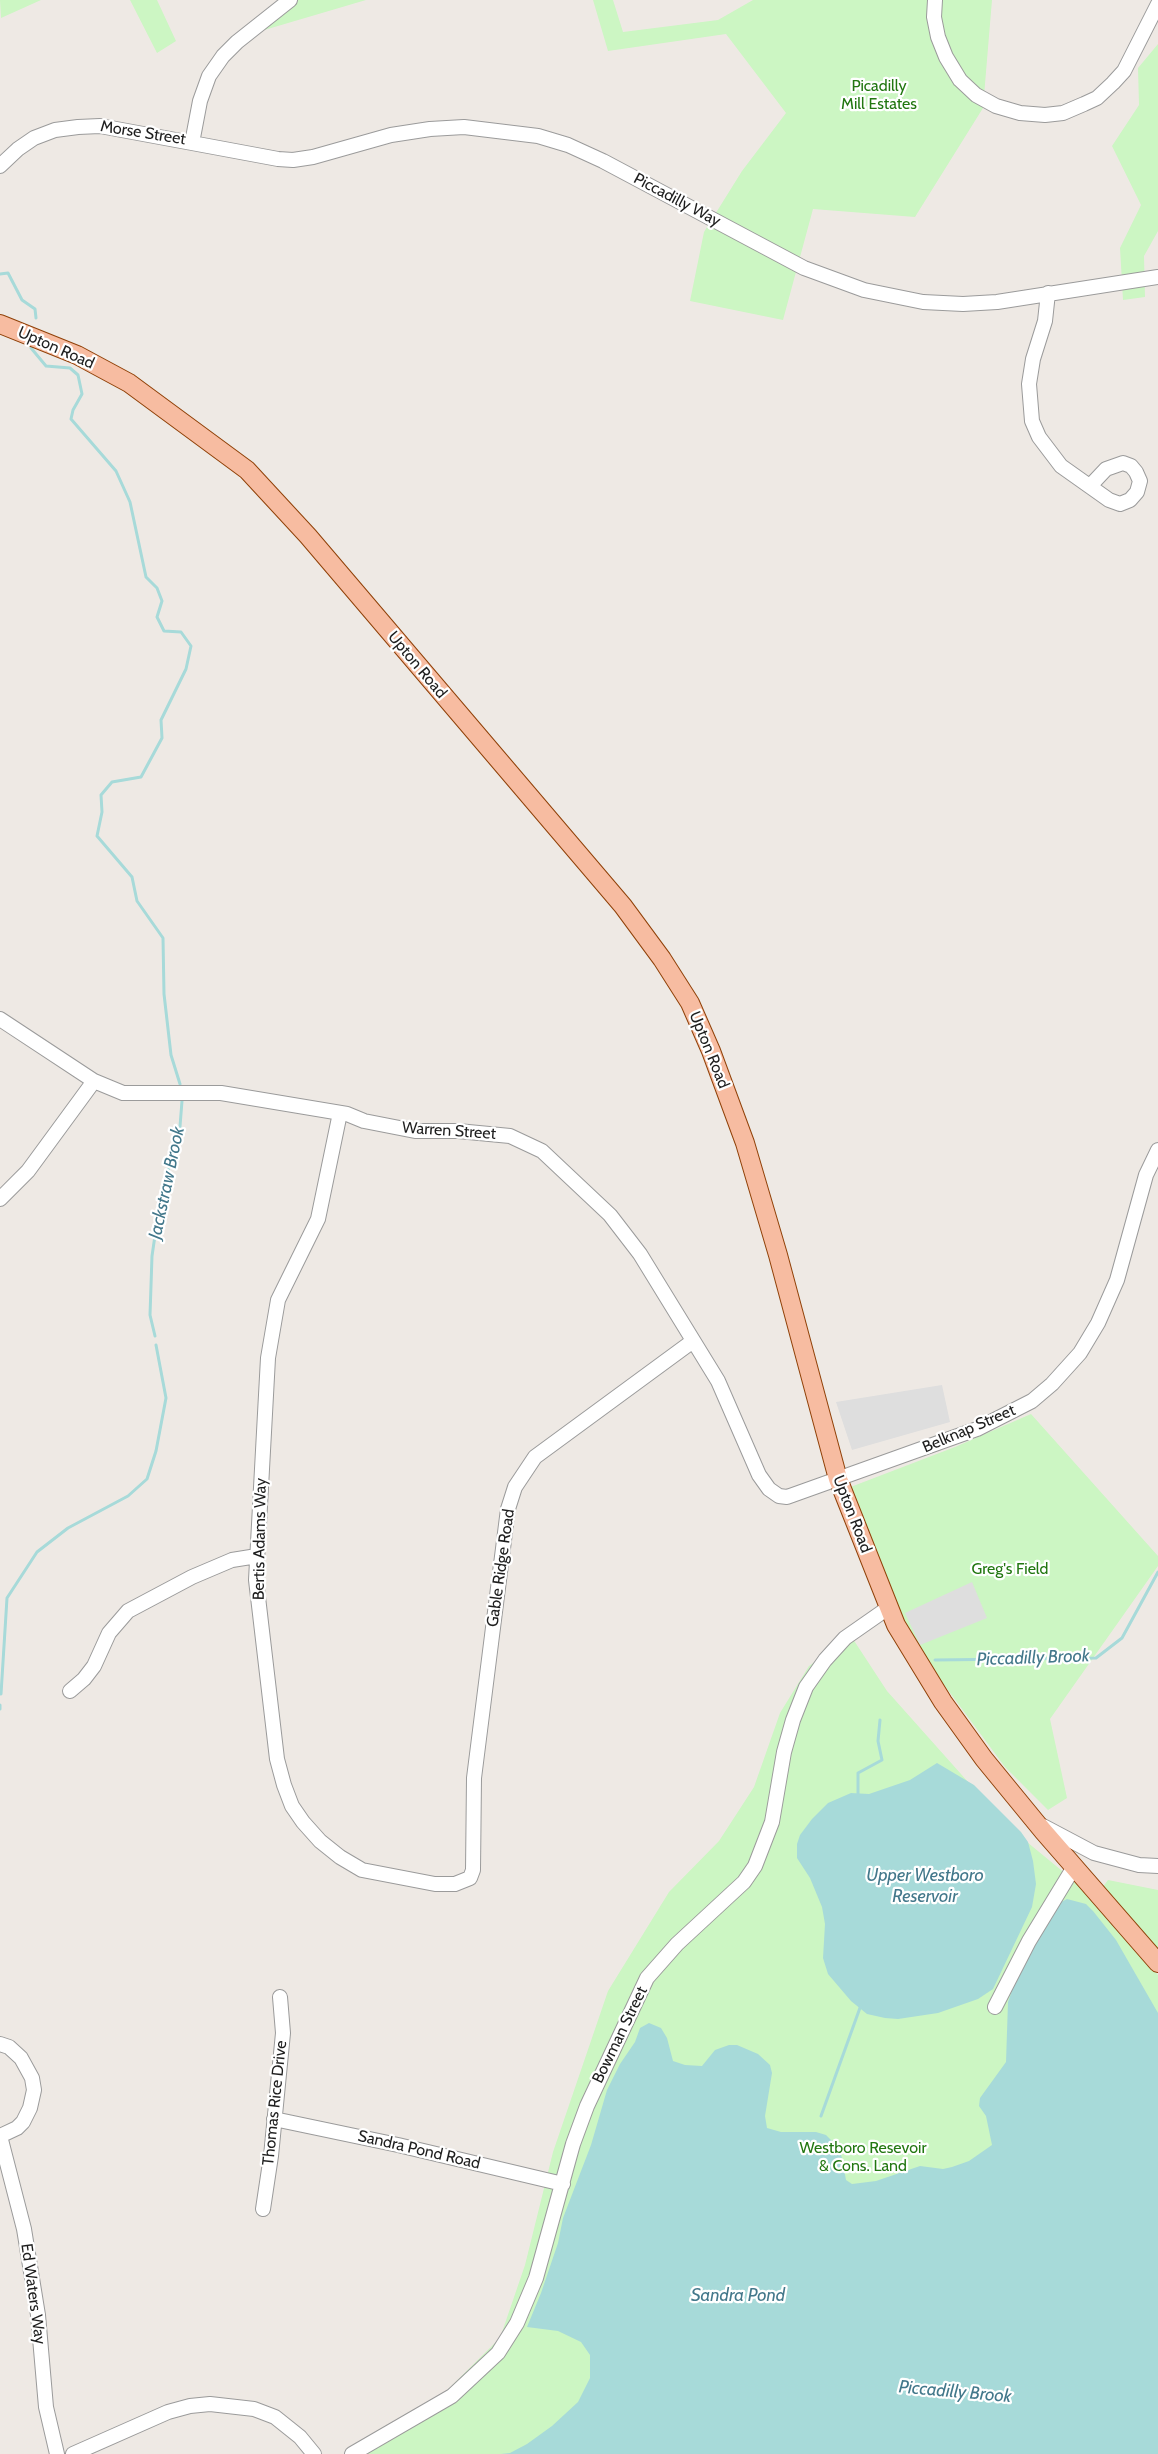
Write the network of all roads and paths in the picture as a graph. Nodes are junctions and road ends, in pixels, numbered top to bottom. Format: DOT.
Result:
graph roads {
  1 [pos="290,0"];
  2 [pos="935,0"];
  3 [pos="1158,4"];
  4 [pos="192,143"];
  5 [pos="0,166"];
  6 [pos="1158,277"];
  7 [pos="1048,293"];
  8 [pos="0,324"];
  9 [pos="1090,486"];
  10 [pos="0,1019"];
  11 [pos="94,1081"];
  12 [pos="340,1113"];
  13 [pos="1158,1150"];
  14 [pos="0,1200"];
  15 [pos="693,1341"];
  16 [pos="838,1479"];
  17 [pos="256,1556"];
  18 [pos="888,1608"];
  19 [pos="70,1691"];
  20 [pos="1035,1821"];
  21 [pos="1158,1866"];
  22 [pos="1074,1867"];
  23 [pos="467,1879"];
  24 [pos="1158,1963"];
  25 [pos="280,1997"];
  26 [pos="994,2007"];
  27 [pos="0,2044"];
  28 [pos="274,2119"];
  29 [pos="562,2184"];
  30 [pos="263,2210"];
  31 [pos="57,2454"];
  32 [pos="72,2454"];
  33 [pos="314,2454"];
  34 [pos="352,2454"];
  1 -- 4 [label="street, Morse Street"];
  2 -- 3 [label="street"];
  4 -- 5 [label="street, Morse Street"];
  4 -- 7 [label="street, Piccadilly Way"];
  6 -- 7 [label="street, Piccadilly Way"];
  7 -- 9 [label="street"];
  8 -- 16 [label="main road, Upton Road"];
  10 -- 11 [label="street, Warren Street"];
  11 -- 12 [label="street, Warren Street"];
  11 -- 14 [label="street"];
  12 -- 15 [label="street, Warren Street"];
  12 -- 17 [label="street, Bertis Adams Way"];
  13 -- 16 [label="street, Belknap Street"];
  15 -- 16 [label="street, Warren Street"];
  15 -- 23 [label="street, Gable Ridge Road"];
  16 -- 18 [label="main road, Upton Road"];
  17 -- 19 [label="street"];
  17 -- 23 [label="street, Bertis Adams Way"];
  18 -- 20 [label="main road, Upton Road"];
  18 -- 29 [label="street, Bowman Street"];
  20 -- 21 [label="street"];
  20 -- 22 [label="main road, Upton Road"];
  22 -- 24 [label="main road, Upton Road"];
  22 -- 26 [label="street"];
  25 -- 28 [label="street, Thomas Rice Drive"];
  27 -- 31 [label="street, Ed Waters Way"];
  28 -- 29 [label="street, Sandra Pond Road"];
  28 -- 30 [label="street, Thomas Rice Drive"];
  29 -- 34 [label="street, Bowman Street"];
  32 -- 33 [label="street"];
}
